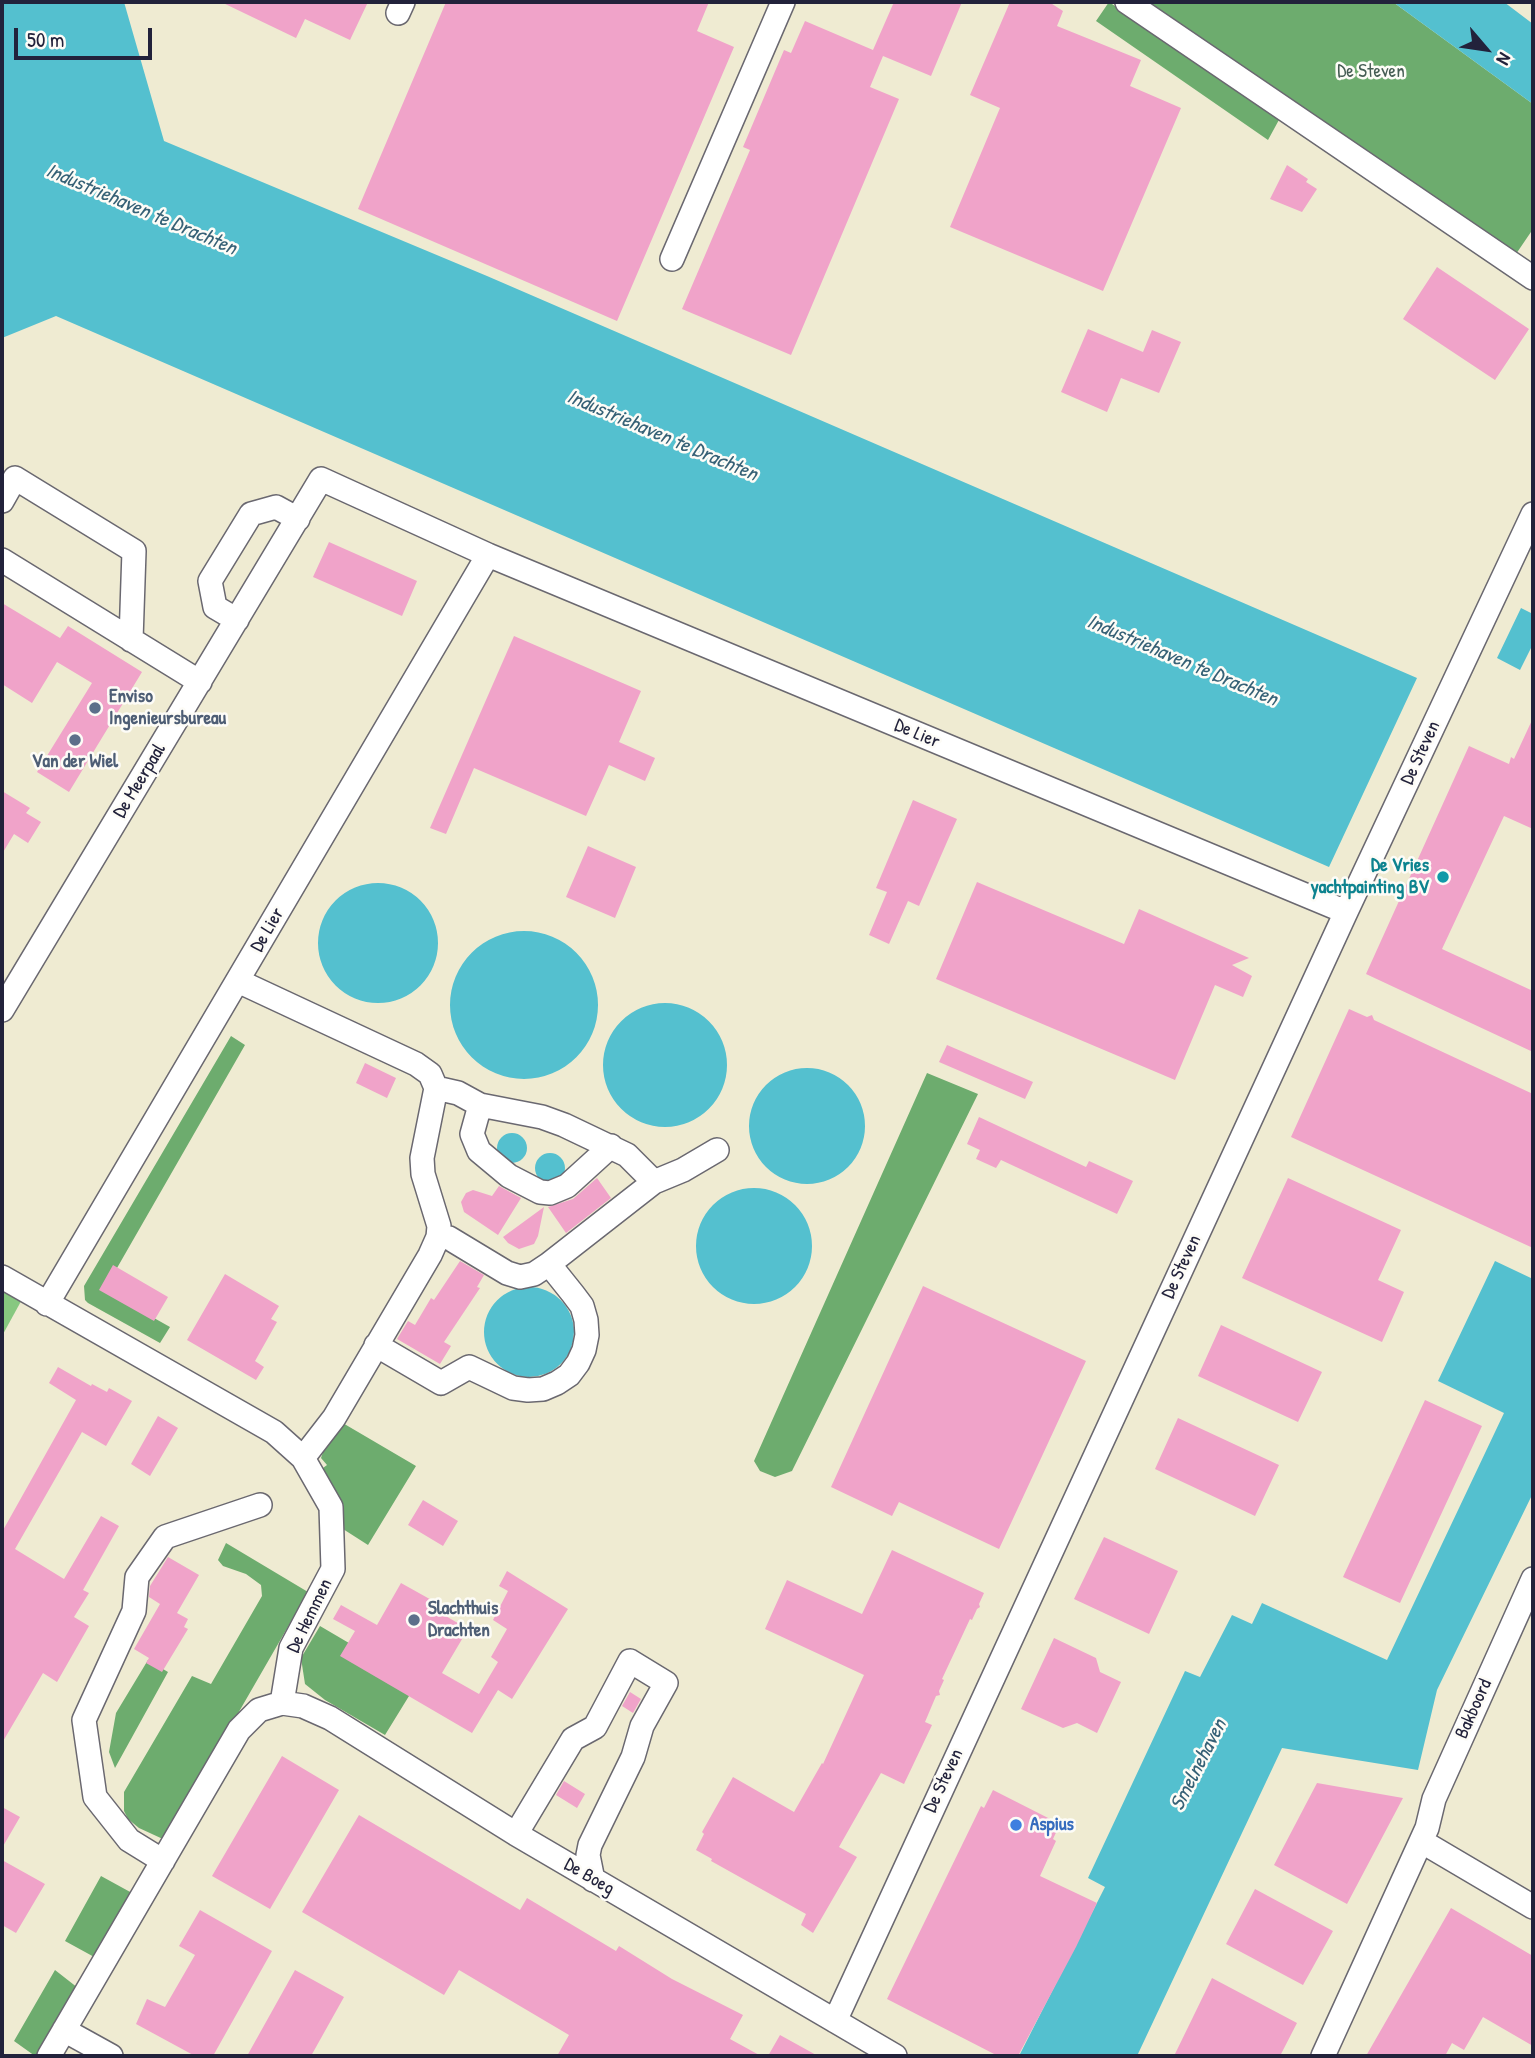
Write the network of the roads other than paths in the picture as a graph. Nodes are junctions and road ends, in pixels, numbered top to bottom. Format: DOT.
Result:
graph roads {
  1 [pos="783,2"];
  2 [pos="1128,2"];
  3 [pos="672,259"];
  4 [pos="1530,270"];
  5 [pos="321,479"];
  6 [pos="2,501"];
  7 [pos="1533,514"];
  8 [pos="298,519"];
  9 [pos="488,555"];
  10 [pos="2,560"];
  11 [pos="237,621"];
  12 [pos="131,640"];
  13 [pos="200,682"];
  14 [pos="1346,912"];
  15 [pos="238,981"];
  16 [pos="2,1010"];
  17 [pos="436,1088"];
  18 [pos="480,1105"];
  19 [pos="611,1146"];
  20 [pos="717,1150"];
  21 [pos="654,1182"];
  22 [pos="438,1237"];
  23 [pos="549,1264"];
  24 [pos="2,1277"];
  25 [pos="47,1304"];
  26 [pos="376,1345"];
  27 [pos="303,1458"];
  28 [pos="260,1505"];
  29 [pos="1533,1579"];
  30 [pos="282,1703"];
  31 [pos="516,1835"];
  32 [pos="1421,1840"];
  33 [pos="163,1861"];
  34 [pos="593,1880"];
  35 [pos="1533,1907"];
  36 [pos="835,2021"];
  37 [pos="64,2030"];
  38 [pos="49,2056"];
  39 [pos="111,2056"];
  40 [pos="895,2056"];
  41 [pos="1323,2056"];
  1 -- 3 [label="street"];
  2 -- 4 [label="street"];
  5 -- 8 [label="street, De Meerpaal"];
  5 -- 9 [label="street, De Lier"];
  6 -- 12 [label="street"];
  7 -- 14 [label="street, De Steven"];
  8 -- 11 [label="street, De Meerpaal"];
  8 -- 11 [label="street"];
  9 -- 14 [label="street, De Lier"];
  9 -- 15 [label="street, De Lier"];
  10 -- 12 [label="street"];
  11 -- 13 [label="street, De Meerpaal"];
  12 -- 13 [label="street"];
  13 -- 16 [label="street, De Meerpaal"];
  14 -- 36 [label="street, De Steven"];
  15 -- 17 [label="street"];
  15 -- 25 [label="street, De Lier"];
  17 -- 18 [label="street"];
  17 -- 22 [label="street"];
  18 -- 19 [label="street"];
  18 -- 19 [label="street"];
  19 -- 21 [label="street"];
  20 -- 21 [label="street"];
  21 -- 23 [label="street"];
  22 -- 23 [label="street"];
  22 -- 26 [label="street"];
  23 -- 26 [label="street"];
  24 -- 25 [label="street, De Hemmen"];
  25 -- 27 [label="street, De Hemmen"];
  26 -- 27 [label="street"];
  27 -- 30 [label="street, De Hemmen"];
  28 -- 33 [label="street"];
  29 -- 32 [label="street, Bakboord"];
  30 -- 31 [label="street, De Boeg"];
  30 -- 33 [label="street"];
  31 -- 34 [label="street, De Boeg"];
  31 -- 34 [label="street"];
  32 -- 35 [label="street"];
  32 -- 41 [label="street, Bakboord"];
  33 -- 37 [label="street"];
  34 -- 36 [label="street, De Boeg"];
  36 -- 40 [label="street, De Boeg"];
  37 -- 38 [label="street"];
  37 -- 39 [label="street"];
}
